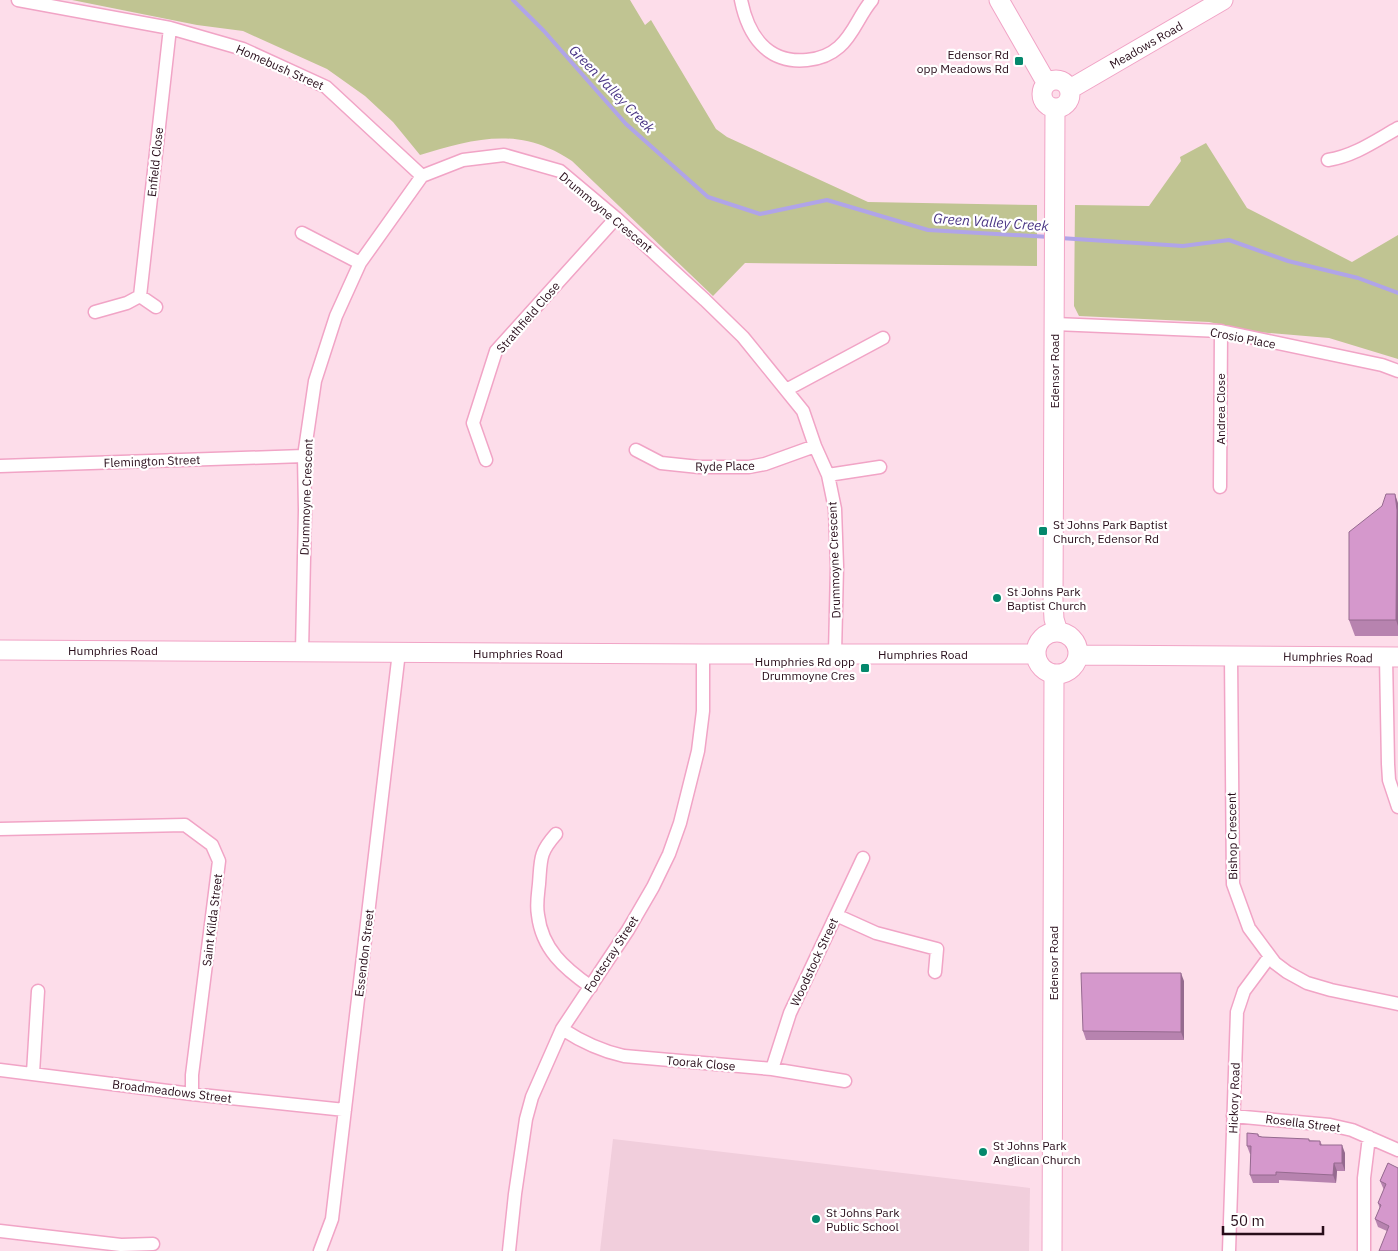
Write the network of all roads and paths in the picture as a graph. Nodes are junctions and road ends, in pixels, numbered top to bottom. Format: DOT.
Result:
graph roads {
  1 [pos="18,0"];
  2 [pos="740,0"];
  3 [pos="872,0"];
  4 [pos="999,0"];
  5 [pos="1223,0"];
  6 [pos="170,28"];
  7 [pos="1046,82"];
  8 [pos="1070,89"];
  9 [pos="1055,108"];
  10 [pos="1398,128"];
  11 [pos="1328,160"];
  12 [pos="422,176"];
  13 [pos="616,218"];
  14 [pos="302,233"];
  15 [pos="360,263"];
  16 [pos="140,296"];
  17 [pos="156,307"];
  18 [pos="95,312"];
  19 [pos="1054,324"];
  20 [pos="1220,331"];
  21 [pos="883,338"];
  22 [pos="1398,371"];
  23 [pos="786,390"];
  24 [pos="815,446"];
  25 [pos="636,450"];
  26 [pos="304,456"];
  27 [pos="486,460"];
  28 [pos="0,466"];
  29 [pos="880,467"];
  30 [pos="828,475"];
  31 [pos="1220,487"];
  32 [pos="1058,632"];
  33 [pos="0,650"];
  34 [pos="302,651"];
  35 [pos="399,652"];
  36 [pos="703,654"];
  37 [pos="835,654"];
  38 [pos="1036,654"];
  39 [pos="1078,655"];
  40 [pos="1231,656"];
  41 [pos="1392,657"];
  42 [pos="1054,674"];
  43 [pos="1398,807"];
  44 [pos="0,829"];
  45 [pos="556,834"];
  46 [pos="863,858"];
  47 [pos="836,915"];
  48 [pos="1270,956"];
  49 [pos="935,972"];
  50 [pos="591,988"];
  51 [pos="38,991"];
  52 [pos="1398,1004"];
  53 [pos="562,1029"];
  54 [pos="772,1069"];
  55 [pos="0,1070"];
  56 [pos="33,1073"];
  57 [pos="845,1081"];
  58 [pos="192,1094"];
  59 [pos="345,1110"];
  60 [pos="1233,1116"];
  61 [pos="1369,1137"];
  62 [pos="1398,1150"];
  63 [pos="0,1231"];
  64 [pos="153,1244"];
  65 [pos="320,1251"];
  66 [pos="509,1251"];
  67 [pos="1052,1251"];
  68 [pos="1230,1251"];
  69 [pos="1364,1251"];
  1 -- 6 [label="street, Homebush Street"];
  2 -- 3 [label="street"];
  4 -- 7 [label="main road"];
  5 -- 8 [label="main road, Meadows Road"];
  6 -- 12 [label="street, Homebush Street"];
  6 -- 16 [label="street, Enfield Close"];
  7 -- 8 [label="main road"];
  7 -- 9 [label="main road"];
  8 -- 9 [label="main road"];
  9 -- 19 [label="main road, Edensor Road"];
  10 -- 11 [label="street"];
  12 -- 13 [label="street, Drummoyne Crescent"];
  12 -- 15 [label="street, Drummoyne Crescent"];
  13 -- 23 [label="street, Drummoyne Crescent"];
  13 -- 27 [label="street, Strathfield Close"];
  14 -- 15 [label="street"];
  15 -- 26 [label="street, Drummoyne Crescent"];
  16 -- 17 [label="street"];
  16 -- 18 [label="street"];
  19 -- 20 [label="street, Crosio Place"];
  19 -- 32 [label="main road, Edensor Road"];
  20 -- 22 [label="street, Crosio Place"];
  20 -- 31 [label="street, Andrea Close"];
  21 -- 23 [label="street"];
  23 -- 24 [label="street, Drummoyne Crescent"];
  24 -- 25 [label="street, Ryde Place"];
  24 -- 30 [label="street, Drummoyne Crescent"];
  26 -- 28 [label="street, Flemington Street"];
  26 -- 34 [label="street, Drummoyne Crescent"];
  29 -- 30 [label="street"];
  30 -- 37 [label="street, Drummoyne Crescent"];
  32 -- 38 [label="main road"];
  32 -- 39 [label="main road"];
  33 -- 34 [label="main road, Humphries Road"];
  34 -- 35 [label="main road, Humphries Road"];
  35 -- 36 [label="main road, Humphries Road"];
  35 -- 59 [label="street, Essendon Street"];
  36 -- 37 [label="main road, Humphries Road"];
  36 -- 50 [label="street, Footscray Street"];
  37 -- 38 [label="main road, Humphries Road"];
  38 -- 42 [label="main road"];
  39 -- 40 [label="main road, Humphries Road"];
  39 -- 42 [label="main road"];
  40 -- 41 [label="main road, Humphries Road"];
  40 -- 48 [label="street, Bishop Crescent"];
  41 -- 43 [label="street"];
  42 -- 67 [label="main road, Edensor Road"];
  44 -- 58 [label="street, Saint Kilda Street"];
  45 -- 50 [label="street"];
  46 -- 47 [label="street, Woodstock Street"];
  47 -- 49 [label="street"];
  47 -- 54 [label="street, Woodstock Street"];
  48 -- 52 [label="street, Bishop Crescent"];
  48 -- 60 [label="street, Hickory Road"];
  50 -- 53 [label="street, Footscray Street"];
  51 -- 56 [label="street"];
  53 -- 54 [label="street, Toorak Close"];
  53 -- 66 [label="street, Footscray Street"];
  54 -- 57 [label="street, Toorak Close"];
  55 -- 56 [label="street, Broadmeadows Street"];
  56 -- 58 [label="street, Broadmeadows Street"];
  58 -- 59 [label="street, Broadmeadows Street"];
  59 -- 65 [label="street, Essendon Street"];
  60 -- 61 [label="street, Rosella Street"];
  60 -- 68 [label="street, Hickory Road"];
  61 -- 62 [label="street, Rosella Street"];
  61 -- 69 [label="street"];
  63 -- 64 [label="street"];
}
